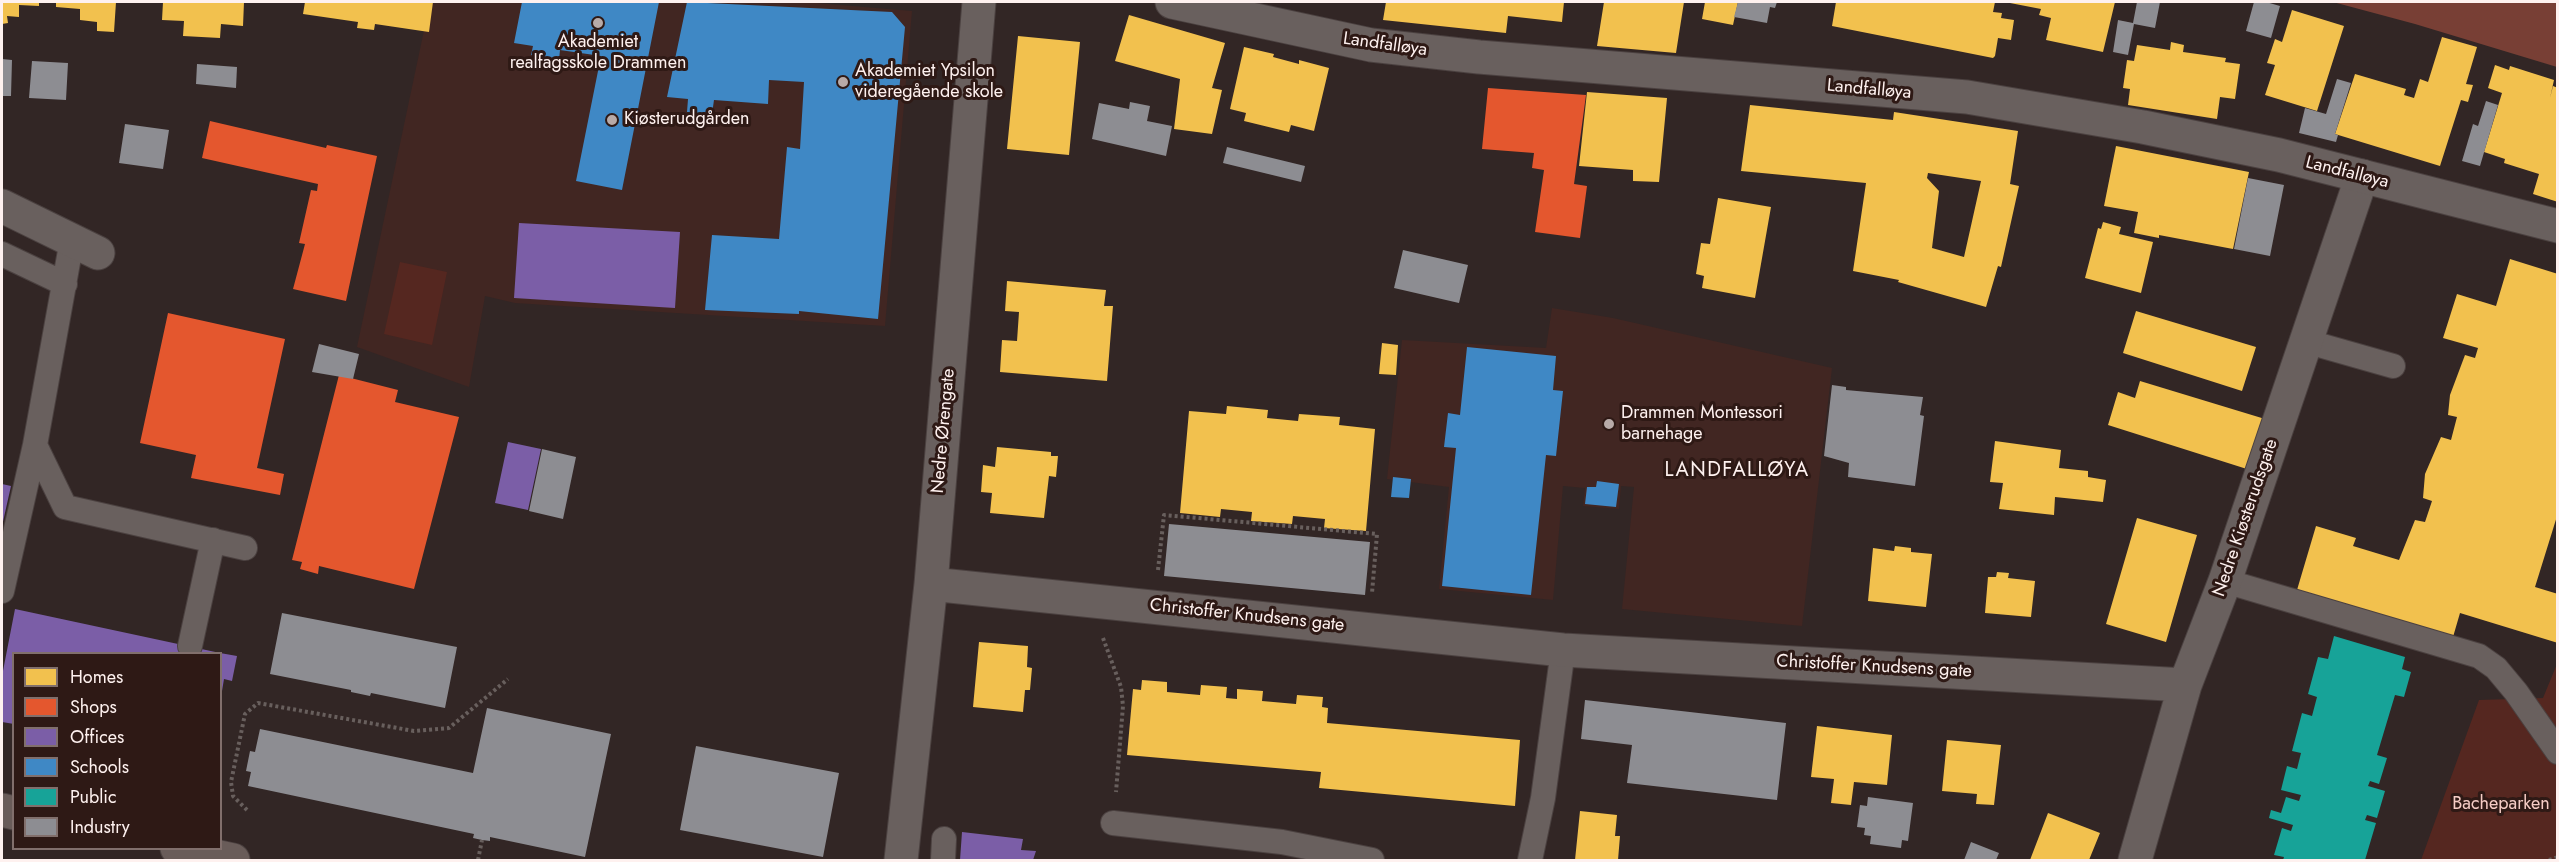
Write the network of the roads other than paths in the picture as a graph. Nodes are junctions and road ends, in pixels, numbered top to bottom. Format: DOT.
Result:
graph roads {
  1 [pos="979,2"];
  2 [pos="1172,2"];
  3 [pos="2362,176"];
  4 [pos="2,206"];
  5 [pos="2558,226"];
  6 [pos="85,246"];
  7 [pos="2,254"];
  8 [pos="65,284"];
  9 [pos="2305,341"];
  10 [pos="2393,366"];
  11 [pos="35,445"];
  12 [pos="213,540"];
  13 [pos="245,548"];
  14 [pos="2225,580"];
  15 [pos="931,584"];
  16 [pos="2,591"];
  17 [pos="190,646"];
  18 [pos="1563,650"];
  19 [pos="2185,685"];
  20 [pos="2558,752"];
  21 [pos="1113,823"];
  22 [pos="182,850"];
  23 [pos="232,861"];
  24 [pos="901,861"];
  25 [pos="1372,861"];
  26 [pos="1530,861"];
  27 [pos="2135,861"];
  1 -- 15 [label="street, Nedre Ørengate"];
  2 -- 3 [label="street, Landfalløya"];
  3 -- 5 [label="street, Landfalløya"];
  3 -- 9 [label="street, Nedre Kiøsterudsgate"];
  4 -- 6 [label="street"];
  6 -- 8 [label="lane"];
  7 -- 8 [label="lane"];
  8 -- 11 [label="lane"];
  9 -- 10 [label="lane"];
  9 -- 14 [label="street, Nedre Kiøsterudsgate"];
  11 -- 12 [label="lane"];
  11 -- 16 [label="lane"];
  12 -- 13 [label="lane"];
  12 -- 17 [label="lane"];
  14 -- 19 [label="street, Nedre Kiøsterudsgate"];
  14 -- 20 [label="lane"];
  15 -- 18 [label="street, Christoffer Knudsens gate"];
  15 -- 24 [label="street, Nedre Ørengate"];
  18 -- 19 [label="street, Christoffer Knudsens gate"];
  18 -- 26 [label="lane"];
  19 -- 27 [label="street, Nedre Kiøsterudsgate"];
  21 -- 25 [label="lane"];
  22 -- 23 [label="main road"];
}
